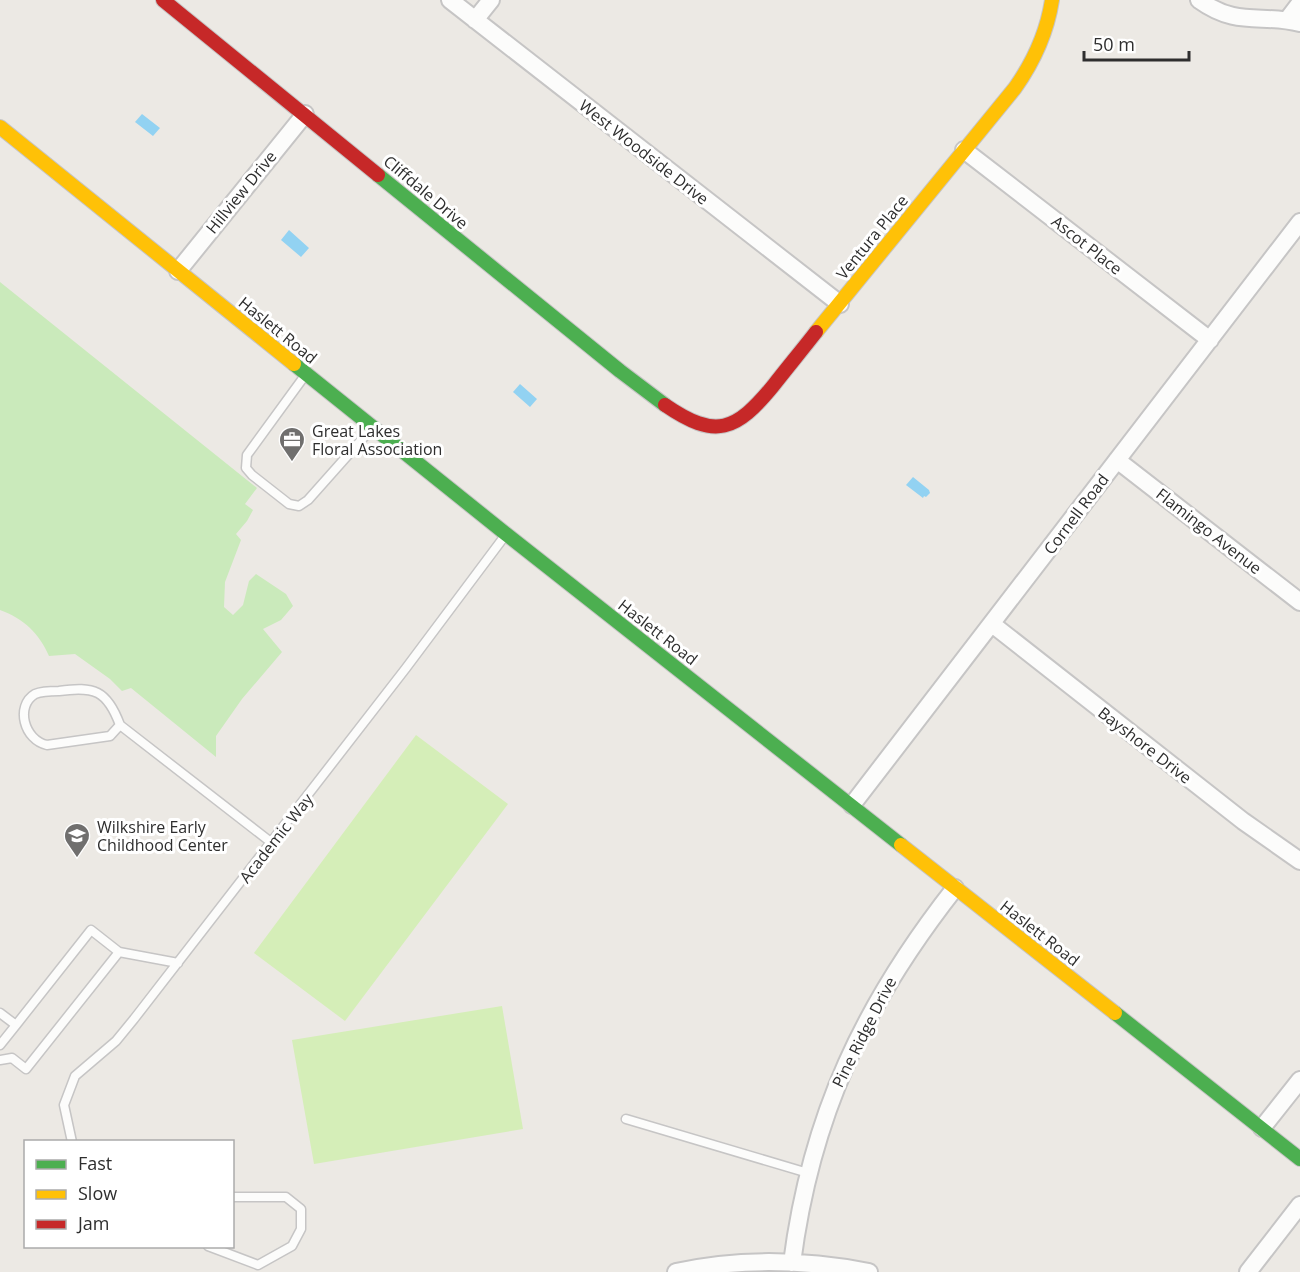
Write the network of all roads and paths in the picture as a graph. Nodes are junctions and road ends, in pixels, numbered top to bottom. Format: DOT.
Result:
graph roads {
  1 [pos="164,0"];
  2 [pos="450,0"];
  3 [pos="491,0"];
  4 [pos="1052,0"];
  5 [pos="1199,0"];
  6 [pos="1300,3"];
  7 [pos="474,20"];
  8 [pos="1293,22"];
  9 [pos="304,114"];
  10 [pos="0,127"];
  11 [pos="964,150"];
  12 [pos="1300,222"];
  13 [pos="178,271"];
  14 [pos="840,303"];
  15 [pos="1210,340"];
  16 [pos="306,374"];
  17 [pos="669,406"];
  18 [pos="373,427"];
  19 [pos="1118,460"];
  20 [pos="506,534"];
  21 [pos="1300,602"];
  22 [pos="992,624"];
  23 [pos="120,725"];
  24 [pos="852,805"];
  25 [pos="272,843"];
  26 [pos="1300,861"];
  27 [pos="955,888"];
  28 [pos="119,952"];
  29 [pos="178,963"];
  30 [pos="0,1013"];
  31 [pos="16,1025"];
  32 [pos="0,1045"];
  33 [pos="0,1060"];
  34 [pos="1300,1080"];
  35 [pos="626,1119"];
  36 [pos="1262,1128"];
  37 [pos="72,1140"];
  38 [pos="1300,1159"];
  39 [pos="808,1173"];
  40 [pos="234,1197"];
  41 [pos="1300,1205"];
  42 [pos="213,1248"];
  43 [pos="792,1263"];
  44 [pos="861,1271"];
  45 [pos="676,1272"];
  46 [pos="1248,1272"];
  1 -- 9 [label="street, Cliffdale Drive"];
  2 -- 7 [label="street, West Woodside Drive"];
  3 -- 7 [label="street"];
  4 -- 11 [label="street, Ventura Place"];
  5 -- 8 [label="street"];
  6 -- 8 [label="street"];
  7 -- 14 [label="street, West Woodside Drive"];
  9 -- 13 [label="street, Hillview Drive"];
  9 -- 17 [label="street, Cliffdale Drive"];
  10 -- 13 [label="street, Haslett Road"];
  11 -- 14 [label="street, Ventura Place"];
  11 -- 15 [label="street, Ascot Place"];
  12 -- 15 [label="street, Cornell Road"];
  13 -- 16 [label="street, Haslett Road"];
  14 -- 17 [label="street, Ventura Place"];
  15 -- 19 [label="street, Cornell Road"];
  16 -- 18 [label="street, Haslett Road"];
  16 -- 18 [label="lane"];
  18 -- 20 [label="street, Haslett Road"];
  19 -- 21 [label="street, Flamingo Avenue"];
  19 -- 22 [label="street, Cornell Road"];
  20 -- 24 [label="street, Haslett Road"];
  20 -- 25 [label="lane, Academic Way"];
  22 -- 24 [label="street, Cornell Road"];
  22 -- 26 [label="street, Bayshore Drive"];
  23 -- 23 [label="lane"];
  23 -- 25 [label="lane"];
  24 -- 27 [label="street, Haslett Road"];
  25 -- 29 [label="lane, Academic Way"];
  27 -- 36 [label="street, Haslett Road"];
  27 -- 39 [label="street, Pine Ridge Drive"];
  28 -- 29 [label="lane"];
  28 -- 31 [label="lane"];
  28 -- 33 [label="lane"];
  29 -- 37 [label="lane, Academic Way"];
  30 -- 31 [label="lane"];
  31 -- 32 [label="lane"];
  34 -- 36 [label="street"];
  35 -- 39 [label="lane"];
  36 -- 38 [label="street, Haslett Road"];
  39 -- 43 [label="street, Pine Ridge Drive"];
  40 -- 42 [label="lane"];
  41 -- 46 [label="street"];
  43 -- 44 [label="street"];
  43 -- 45 [label="street"];
}
